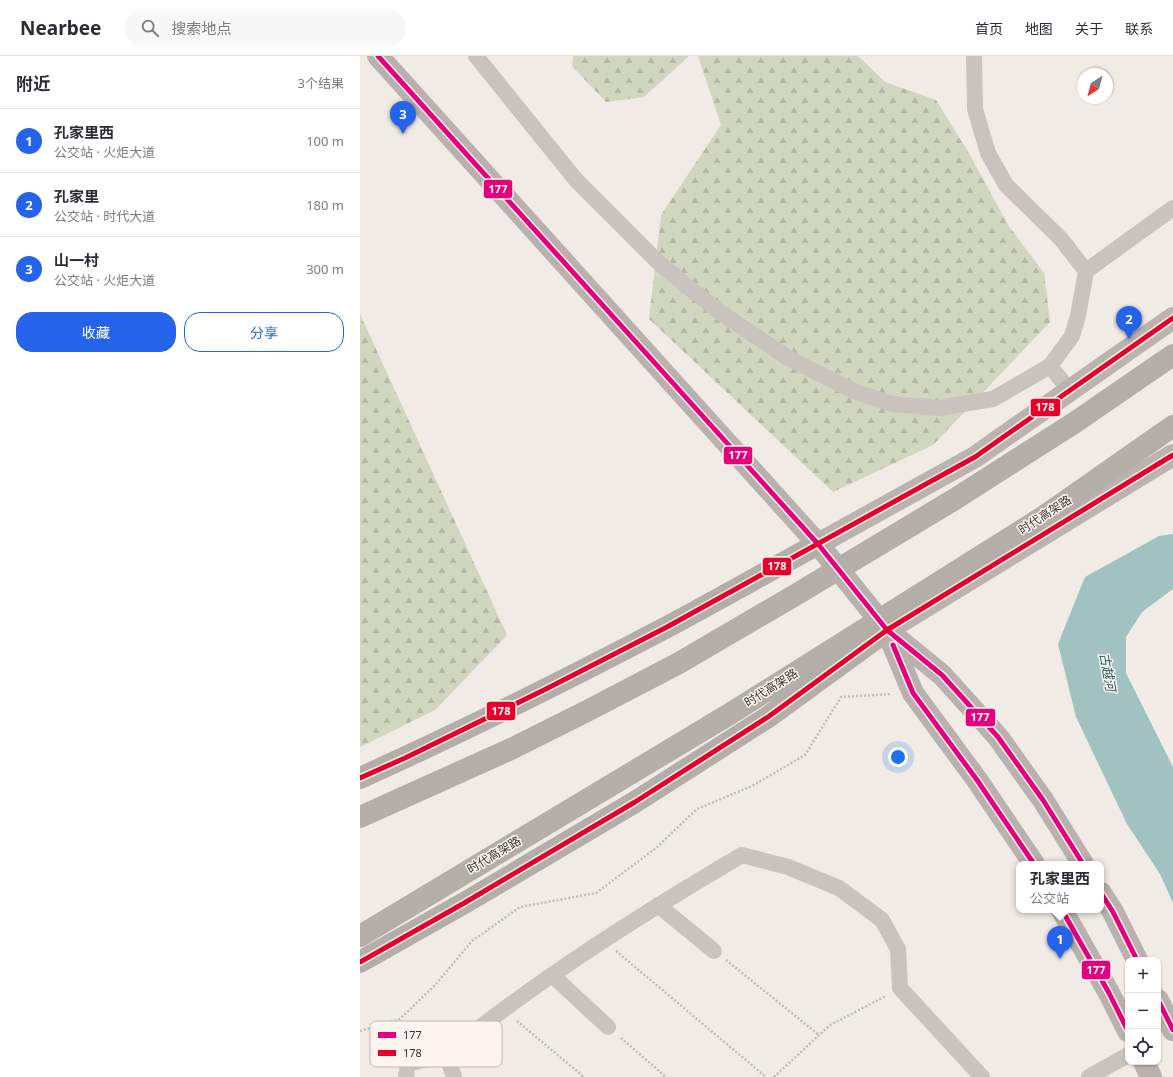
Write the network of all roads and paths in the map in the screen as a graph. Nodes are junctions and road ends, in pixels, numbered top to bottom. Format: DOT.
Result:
graph roads {
  1 [pos="378,56"];
  2 [pos="476,56"];
  3 [pos="974,56"];
  4 [pos="1173,208"];
  5 [pos="1086,271"];
  6 [pos="1173,318"];
  7 [pos="1173,355"];
  8 [pos="1050,366"];
  9 [pos="1070,391"];
  10 [pos="1173,426"];
  11 [pos="1173,455"];
  12 [pos="818,544"];
  13 [pos="887,630"];
  14 [pos="913,693"];
  15 [pos="360,778"];
  16 [pos="360,817"];
  17 [pos="1032,861"];
  18 [pos="1081,861"];
  19 [pos="1104,898"];
  20 [pos="658,905"];
  21 [pos="1064,913"];
  22 [pos="360,936"];
  23 [pos="603,940"];
  24 [pos="714,951"];
  25 [pos="1136,957"];
  26 [pos="360,962"];
  27 [pos="552,975"];
  28 [pos="900,988"];
  29 [pos="1161,1006"];
  30 [pos="502,1009"];
  31 [pos="393,1021"];
  32 [pos="487,1021"];
  33 [pos="608,1027"];
  34 [pos="370,1028"];
  35 [pos="1127,1029"];
  36 [pos="1173,1030"];
  37 [pos="360,1031"];
  38 [pos="819,1035"];
  39 [pos="1125,1057"];
  40 [pos="1145,1065"];
  41 [pos="408,1067"];
  42 [pos="451,1067"];
  43 [pos="406,1077"];
  44 [pos="454,1077"];
  45 [pos="584,1077"];
  46 [pos="666,1077"];
  47 [pos="766,1077"];
  48 [pos="774,1077"];
  49 [pos="982,1077"];
  50 [pos="1089,1077"];
  51 [pos="1151,1077"];
  1 -- 12 [label="main road"];
  2 -- 8 [label="street"];
  3 -- 5 [label="street"];
  4 -- 5 [label="street"];
  5 -- 8 [label="street"];
  6 -- 9 [label="main road"];
  7 -- 16 [label="highway"];
  8 -- 9 [label="street"];
  9 -- 12 [label="main road"];
  10 -- 22 [label="highway, 时代高架路"];
  11 -- 13 [label="main road"];
  12 -- 13 [label="main road"];
  12 -- 15 [label="highway"];
  13 -- 14 [label="main road"];
  13 -- 18 [label="main road"];
  13 -- 26 [label="highway"];
  14 -- 17 [label="main road"];
  14 -- 31 [label="path"];
  19 -- 25 [label="main road"];
  20 -- 23 [label="street"];
  20 -- 24 [label="street"];
  20 -- 28 [label="street"];
  21 -- 35 [label="main road"];
  23 -- 27 [label="street"];
  23 -- 47 [label="path"];
  24 -- 38 [label="path"];
  27 -- 30 [label="street"];
  27 -- 33 [label="street"];
  28 -- 38 [label="path"];
  28 -- 49 [label="street"];
  29 -- 36 [label="main road"];
  30 -- 32 [label="street"];
  30 -- 45 [label="path"];
  33 -- 46 [label="path"];
  34 -- 37 [label="path"];
  38 -- 48 [label="path"];
  39 -- 50 [label="street"];
  40 -- 51 [label="main road"];
  41 -- 43 [label="street"];
  42 -- 44 [label="street"];
}
